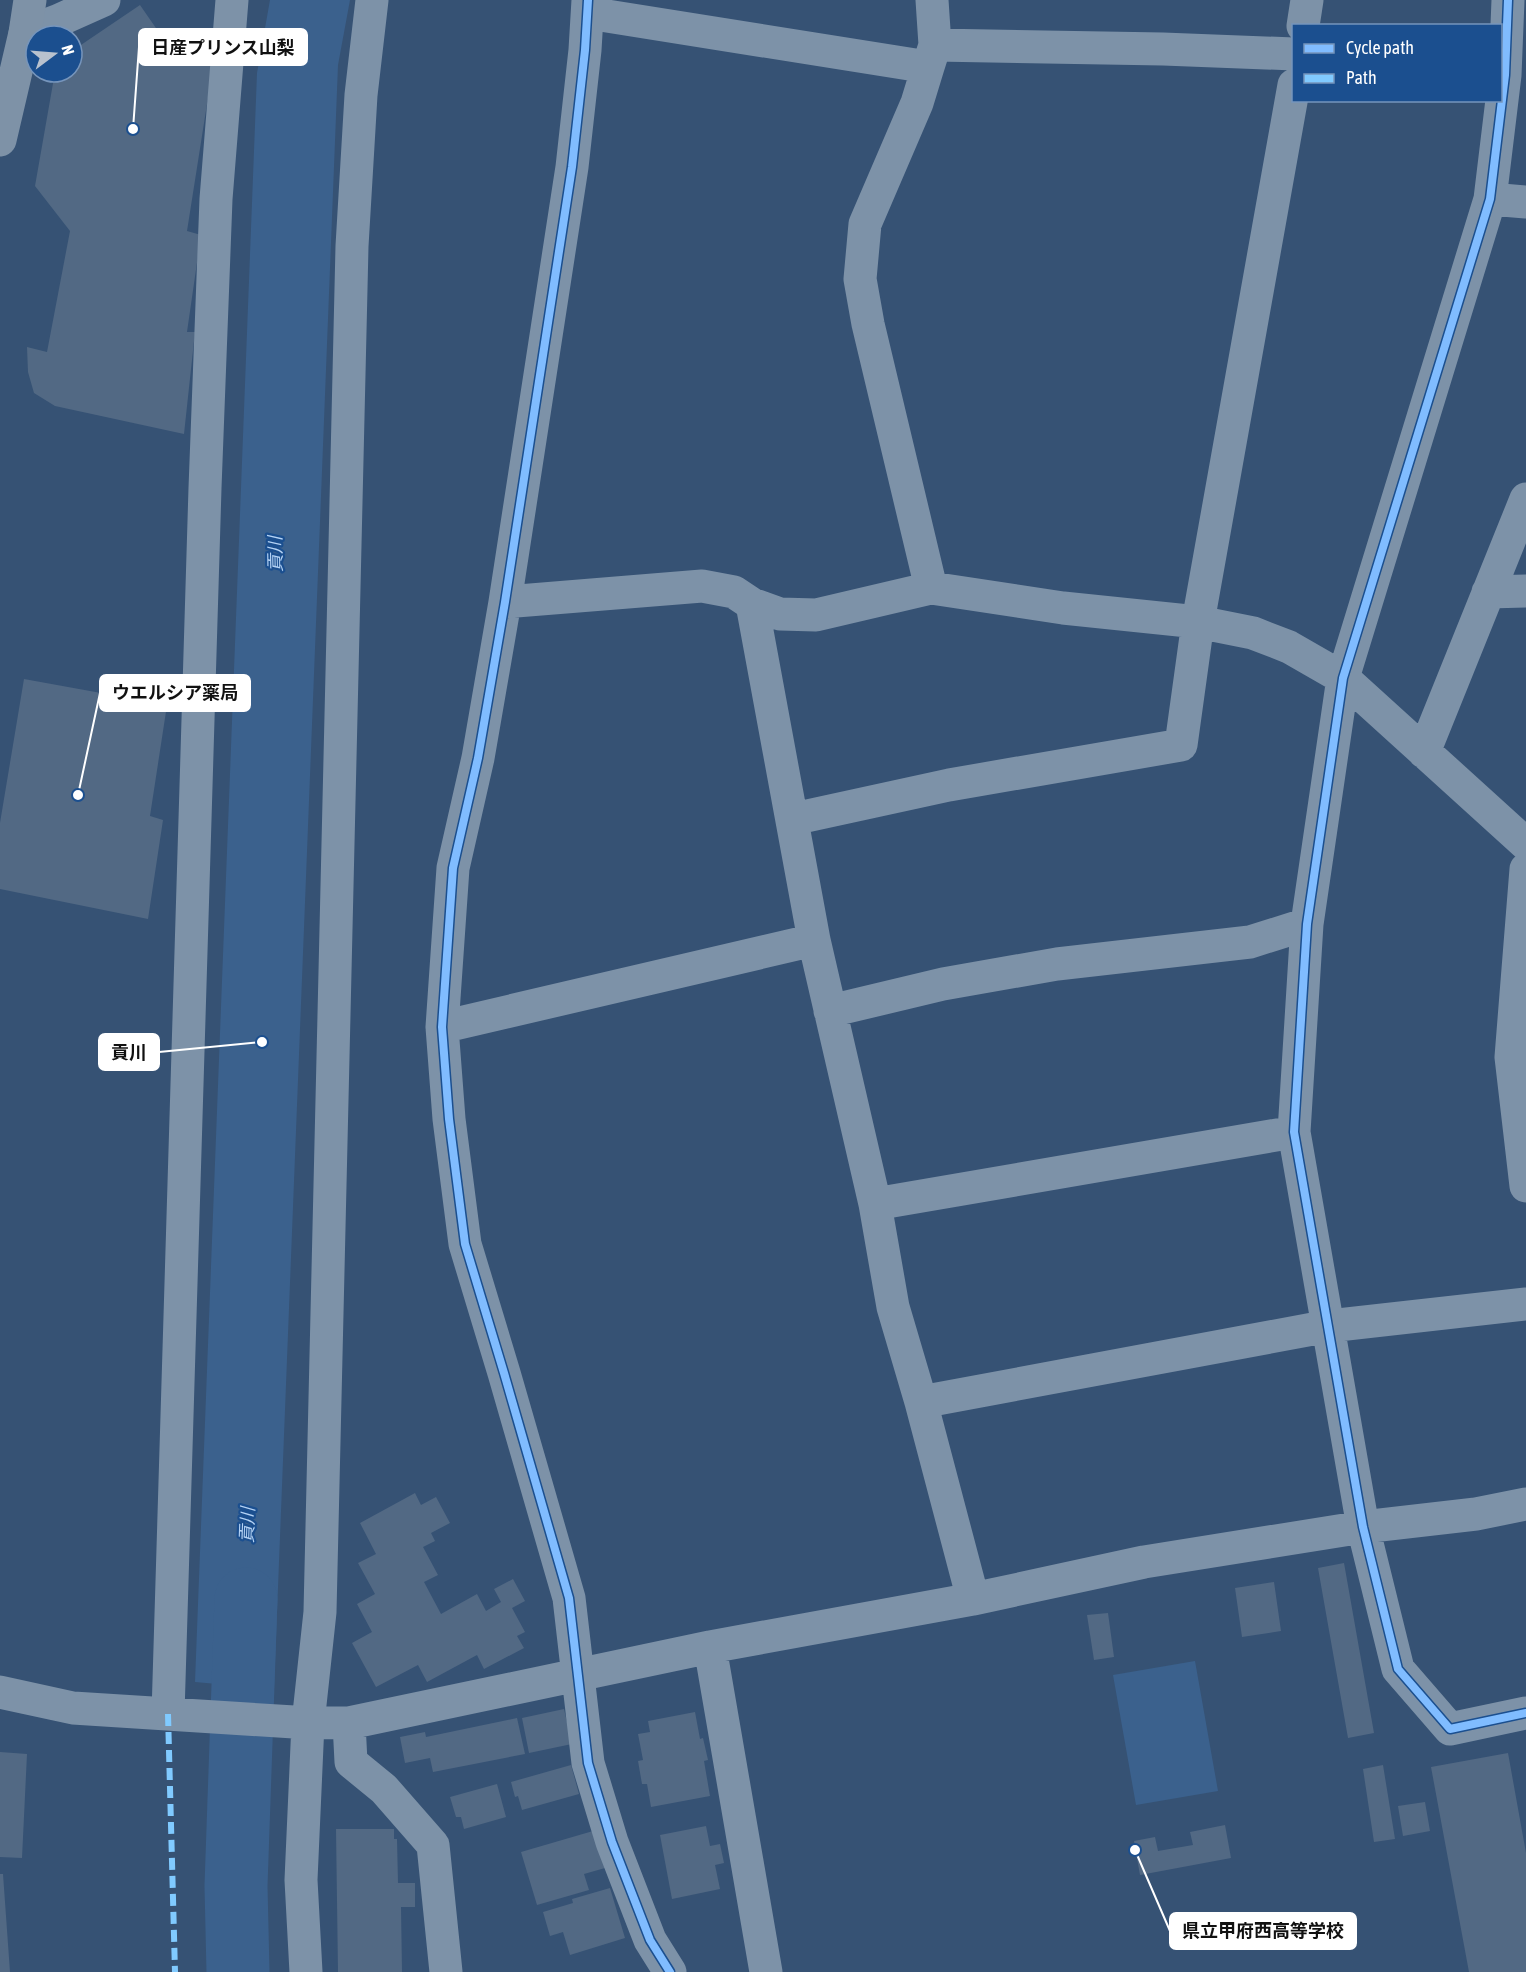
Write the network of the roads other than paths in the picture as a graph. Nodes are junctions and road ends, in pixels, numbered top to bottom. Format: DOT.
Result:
graph roads {
  1 [pos="30,0"];
  2 [pos="104,0"];
  3 [pos="232,0"];
  4 [pos="372,0"];
  5 [pos="932,0"];
  6 [pos="1307,0"];
  7 [pos="1509,0"];
  8 [pos="588,6"];
  9 [pos="26,24"];
  10 [pos="49,24"];
  11 [pos="1303,24"];
  12 [pos="24,37"];
  13 [pos="1292,54"];
  14 [pos="932,56"];
  15 [pos="1503,74"];
  16 [pos="1292,91"];
  17 [pos="1500,102"];
  18 [pos="0,140"];
  19 [pos="1490,199"];
  20 [pos="1526,202"];
  21 [pos="1526,499"];
  22 [pos="932,588"];
  23 [pos="1526,591"];
  24 [pos="1488,592"];
  25 [pos="505,602"];
  26 [pos="752,604"];
  27 [pos="1198,622"];
  28 [pos="1343,678"];
  29 [pos="1424,752"];
  30 [pos="793,819"];
  31 [pos="1526,844"];
  32 [pos="1526,869"];
  33 [pos="1307,924"];
  34 [pos="814,940"];
  35 [pos="830,1011"];
  36 [pos="442,1027"];
  37 [pos="1294,1132"];
  38 [pos="1526,1186"];
  39 [pos="875,1204"];
  40 [pos="1526,1304"];
  41 [pos="1329,1326"];
  42 [pos="921,1402"];
  43 [pos="1526,1504"];
  44 [pos="1363,1527"];
  45 [pos="973,1599"];
  46 [pos="710,1647"];
  47 [pos="577,1675"];
  48 [pos="0,1692"];
  49 [pos="1526,1713"];
  50 [pos="175,1715"];
  51 [pos="301,1723"];
  52 [pos="349,1723"];
  53 [pos="306,1972"];
  54 [pos="446,1972"];
  55 [pos="670,1972"];
  56 [pos="766,1972"];
  1 -- 9 [label="highway"];
  2 -- 10 [label="street"];
  3 -- 50 [label="street"];
  4 -- 51 [label="street"];
  5 -- 14 [label="street"];
  6 -- 11 [label="street"];
  7 -- 15 [label="street"];
  8 -- 14 [label="street"];
  8 -- 25 [label="street"];
  12 -- 18 [label="highway"];
  13 -- 14 [label="street"];
  14 -- 22 [label="street"];
  16 -- 27 [label="street"];
  17 -- 19 [label="street"];
  19 -- 20 [label="street"];
  19 -- 28 [label="street"];
  21 -- 24 [label="street"];
  22 -- 26 [label="street"];
  22 -- 27 [label="street"];
  23 -- 24 [label="street"];
  24 -- 29 [label="street"];
  25 -- 26 [label="street"];
  25 -- 36 [label="street"];
  26 -- 30 [label="street"];
  27 -- 28 [label="street"];
  27 -- 30 [label="street"];
  28 -- 29 [label="street"];
  28 -- 33 [label="street"];
  29 -- 31 [label="street"];
  30 -- 34 [label="street"];
  32 -- 38 [label="street"];
  33 -- 35 [label="street"];
  33 -- 37 [label="street"];
  34 -- 35 [label="street"];
  34 -- 36 [label="street"];
  35 -- 39 [label="street"];
  36 -- 47 [label="street"];
  37 -- 39 [label="street"];
  37 -- 41 [label="street"];
  39 -- 42 [label="street"];
  40 -- 41 [label="street"];
  41 -- 42 [label="street"];
  41 -- 44 [label="street"];
  42 -- 45 [label="street"];
  43 -- 44 [label="street"];
  44 -- 45 [label="street"];
  44 -- 49 [label="street"];
  45 -- 46 [label="street"];
  46 -- 47 [label="street"];
  46 -- 56 [label="street"];
  47 -- 52 [label="street"];
  47 -- 55 [label="street"];
  48 -- 50 [label="street"];
  50 -- 51 [label="street"];
  51 -- 52 [label="street"];
  51 -- 53 [label="street"];
  52 -- 54 [label="street"];
}
